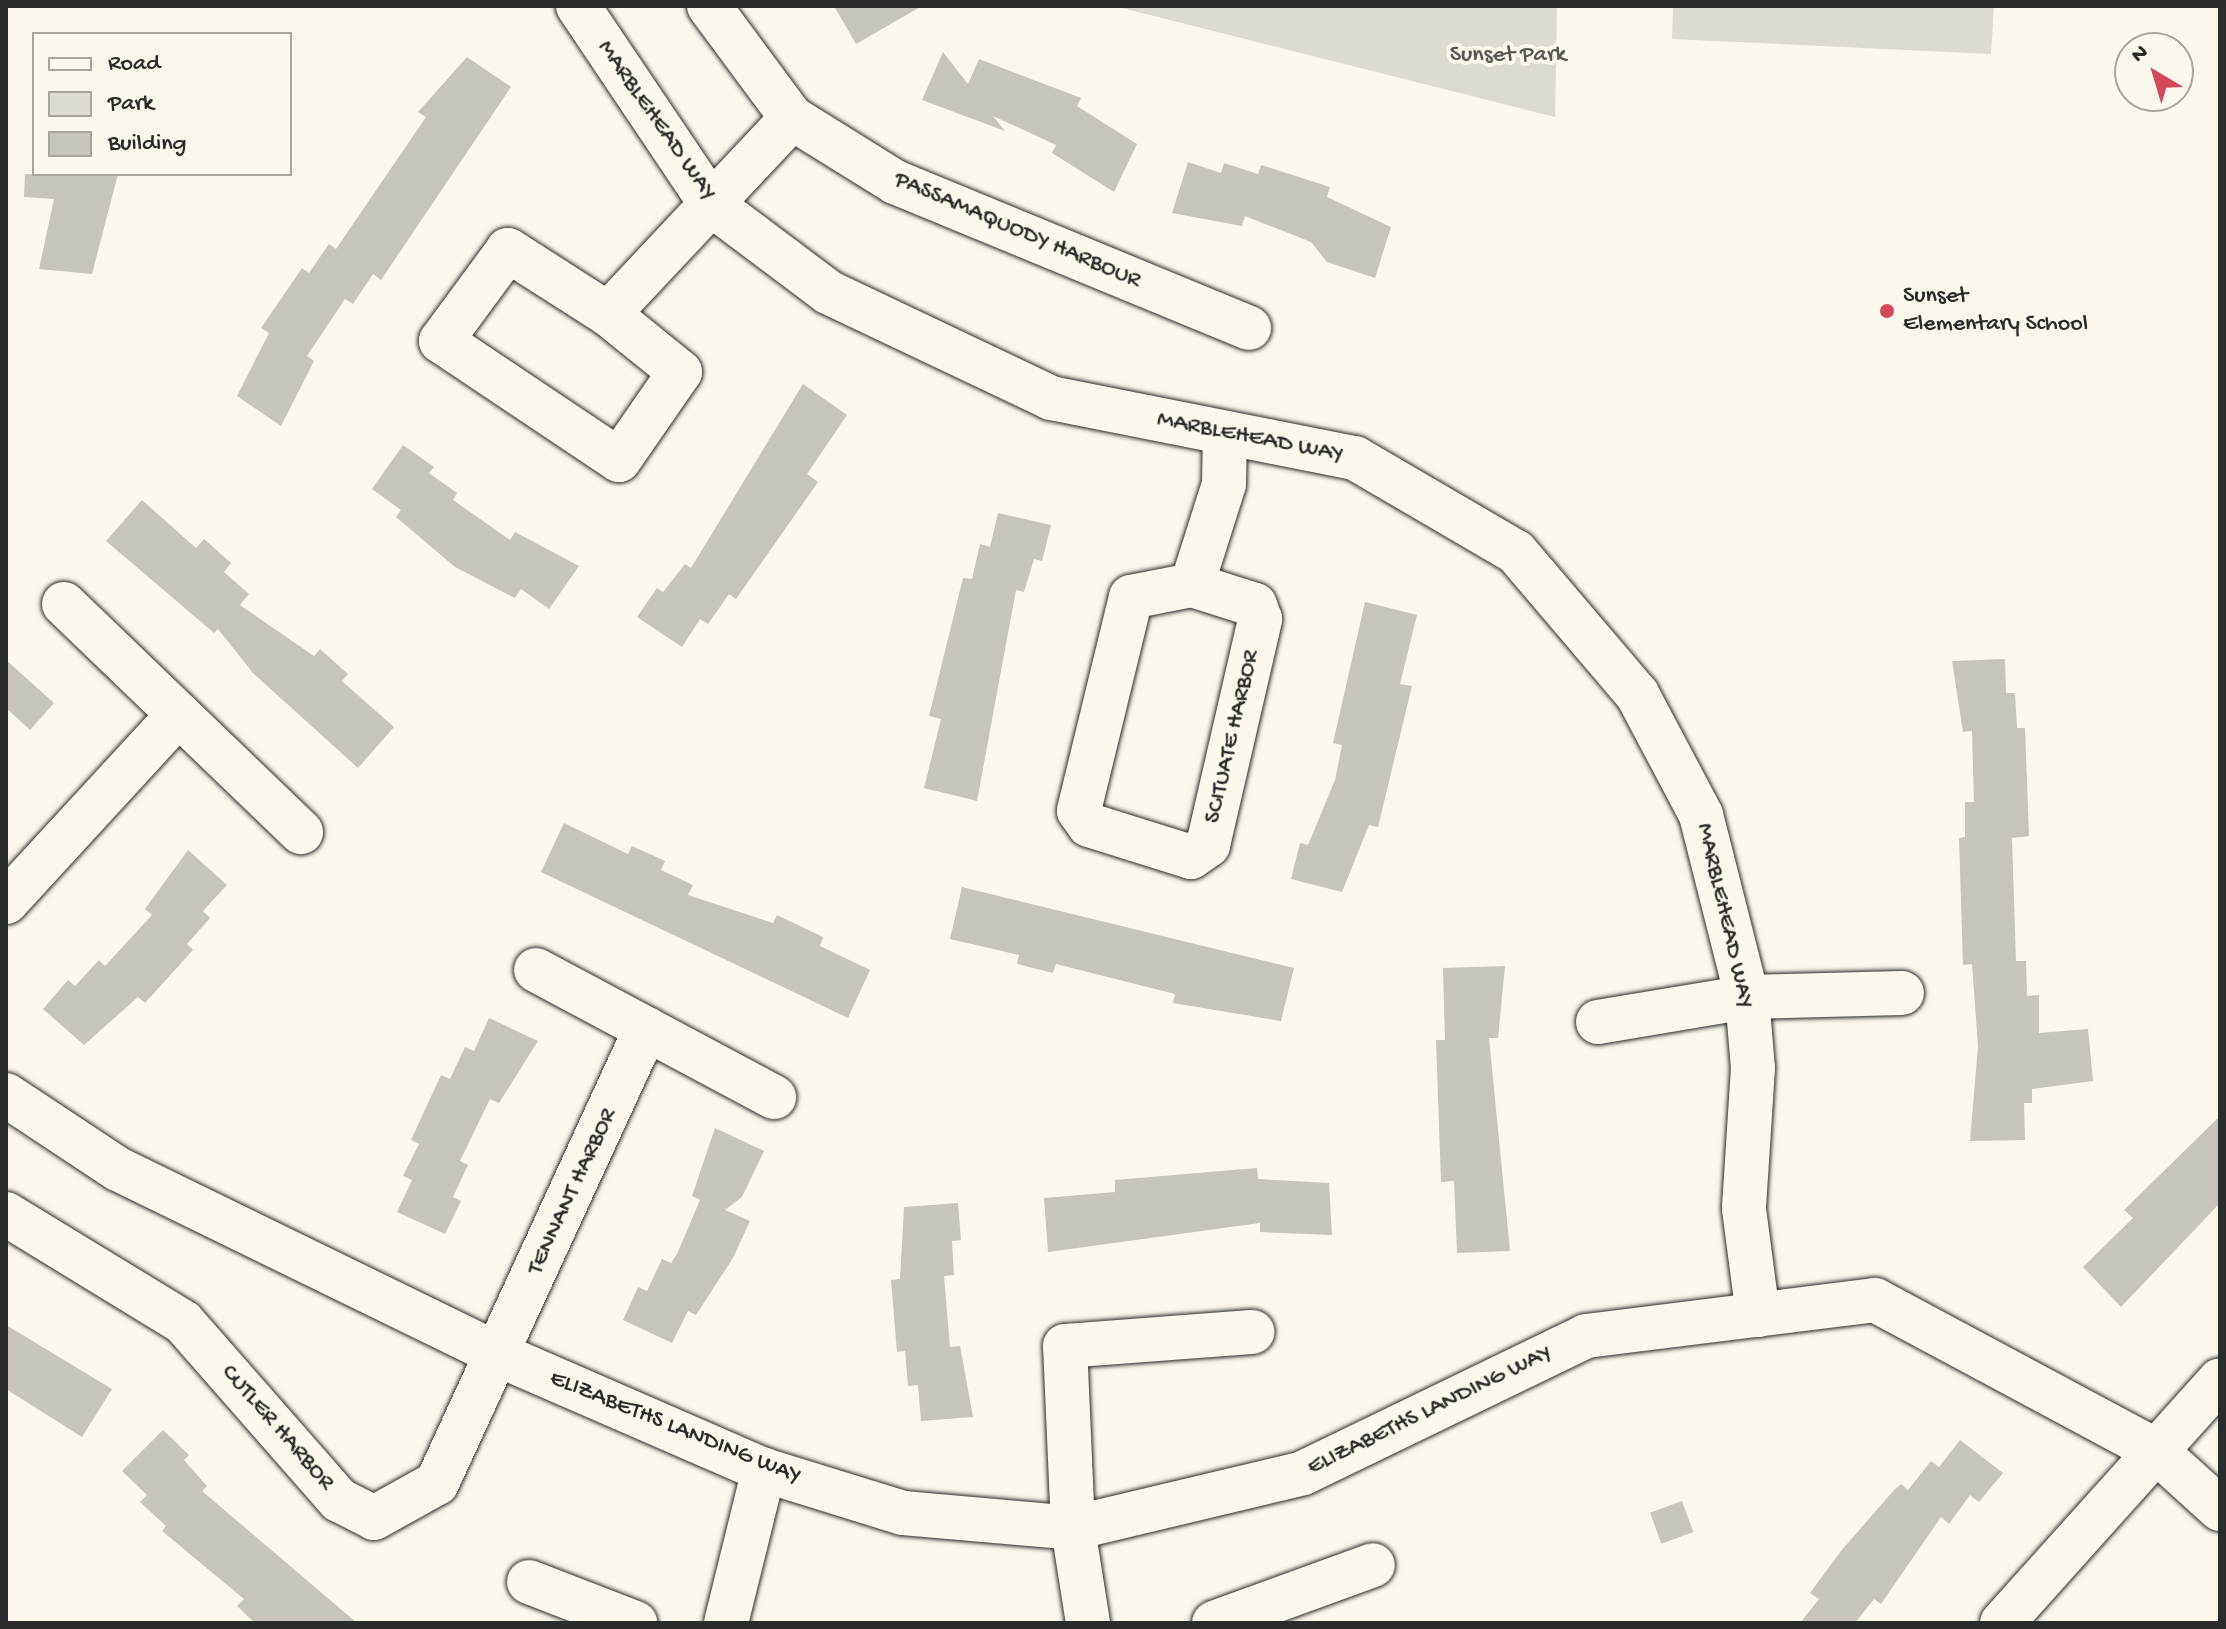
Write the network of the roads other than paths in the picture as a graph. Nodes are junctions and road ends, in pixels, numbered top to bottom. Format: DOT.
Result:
graph roads {
  1 [pos="578,6"];
  2 [pos="709,6"];
  3 [pos="792,118"];
  4 [pos="711,204"];
  5 [pos="608,314"];
  6 [pos="1249,328"];
  7 [pos="1225,433"];
  8 [pos="1192,585"];
  9 [pos="64,604"];
  10 [pos="179,714"];
  11 [pos="301,832"];
  12 [pos="6,902"];
  13 [pos="536,970"];
  14 [pos="1902,993"];
  15 [pos="1747,997"];
  16 [pos="1598,1022"];
  17 [pos="646,1029"];
  18 [pos="6,1095"];
  19 [pos="774,1097"];
  20 [pos="6,1214"];
  21 [pos="1758,1315"];
  22 [pos="1252,1332"];
  23 [pos="497,1354"];
  24 [pos="2220,1380"];
  25 [pos="2155,1450"];
  26 [pos="764,1470"];
  27 [pos="2220,1509"];
  28 [pos="1073,1528"];
  29 [pos="1373,1565"];
  30 [pos="529,1582"];
  31 [pos="635,1623"];
  32 [pos="726,1623"];
  33 [pos="1088,1623"];
  34 [pos="1214,1623"];
  35 [pos="2002,1623"];
  1 -- 4 [label="street, MARBLEHEAD WAY"];
  2 -- 3 [label="street, PASSAMAQUODY HARBOUR"];
  3 -- 4 [label="street"];
  3 -- 6 [label="street, PASSAMAQUODY HARBOUR"];
  4 -- 5 [label="street"];
  4 -- 7 [label="street, MARBLEHEAD WAY"];
  5 -- 5 [label="street"];
  7 -- 8 [label="street"];
  7 -- 15 [label="street, MARBLEHEAD WAY"];
  8 -- 8 [label="street, SCITUATE HARBOR"];
  9 -- 10 [label="street"];
  10 -- 11 [label="street"];
  10 -- 12 [label="street"];
  13 -- 17 [label="street"];
  14 -- 15 [label="street"];
  15 -- 16 [label="street"];
  15 -- 21 [label="street, MARBLEHEAD WAY"];
  17 -- 19 [label="street"];
  17 -- 23 [label="street, TENNANT HARBOR"];
  18 -- 23 [label="street, ELIZABETHS LANDING WAY"];
  20 -- 23 [label="street, CUTLER HARBOR"];
  21 -- 25 [label="street, ELIZABETHS LANDING WAY"];
  21 -- 28 [label="street, ELIZABETHS LANDING WAY"];
  22 -- 28 [label="street"];
  23 -- 26 [label="street, ELIZABETHS LANDING WAY"];
  24 -- 25 [label="street"];
  25 -- 27 [label="street, ELIZABETHS LANDING WAY"];
  25 -- 35 [label="street"];
  26 -- 28 [label="street, ELIZABETHS LANDING WAY"];
  26 -- 32 [label="street"];
  28 -- 33 [label="street"];
  29 -- 34 [label="street"];
  30 -- 31 [label="street"];
}
